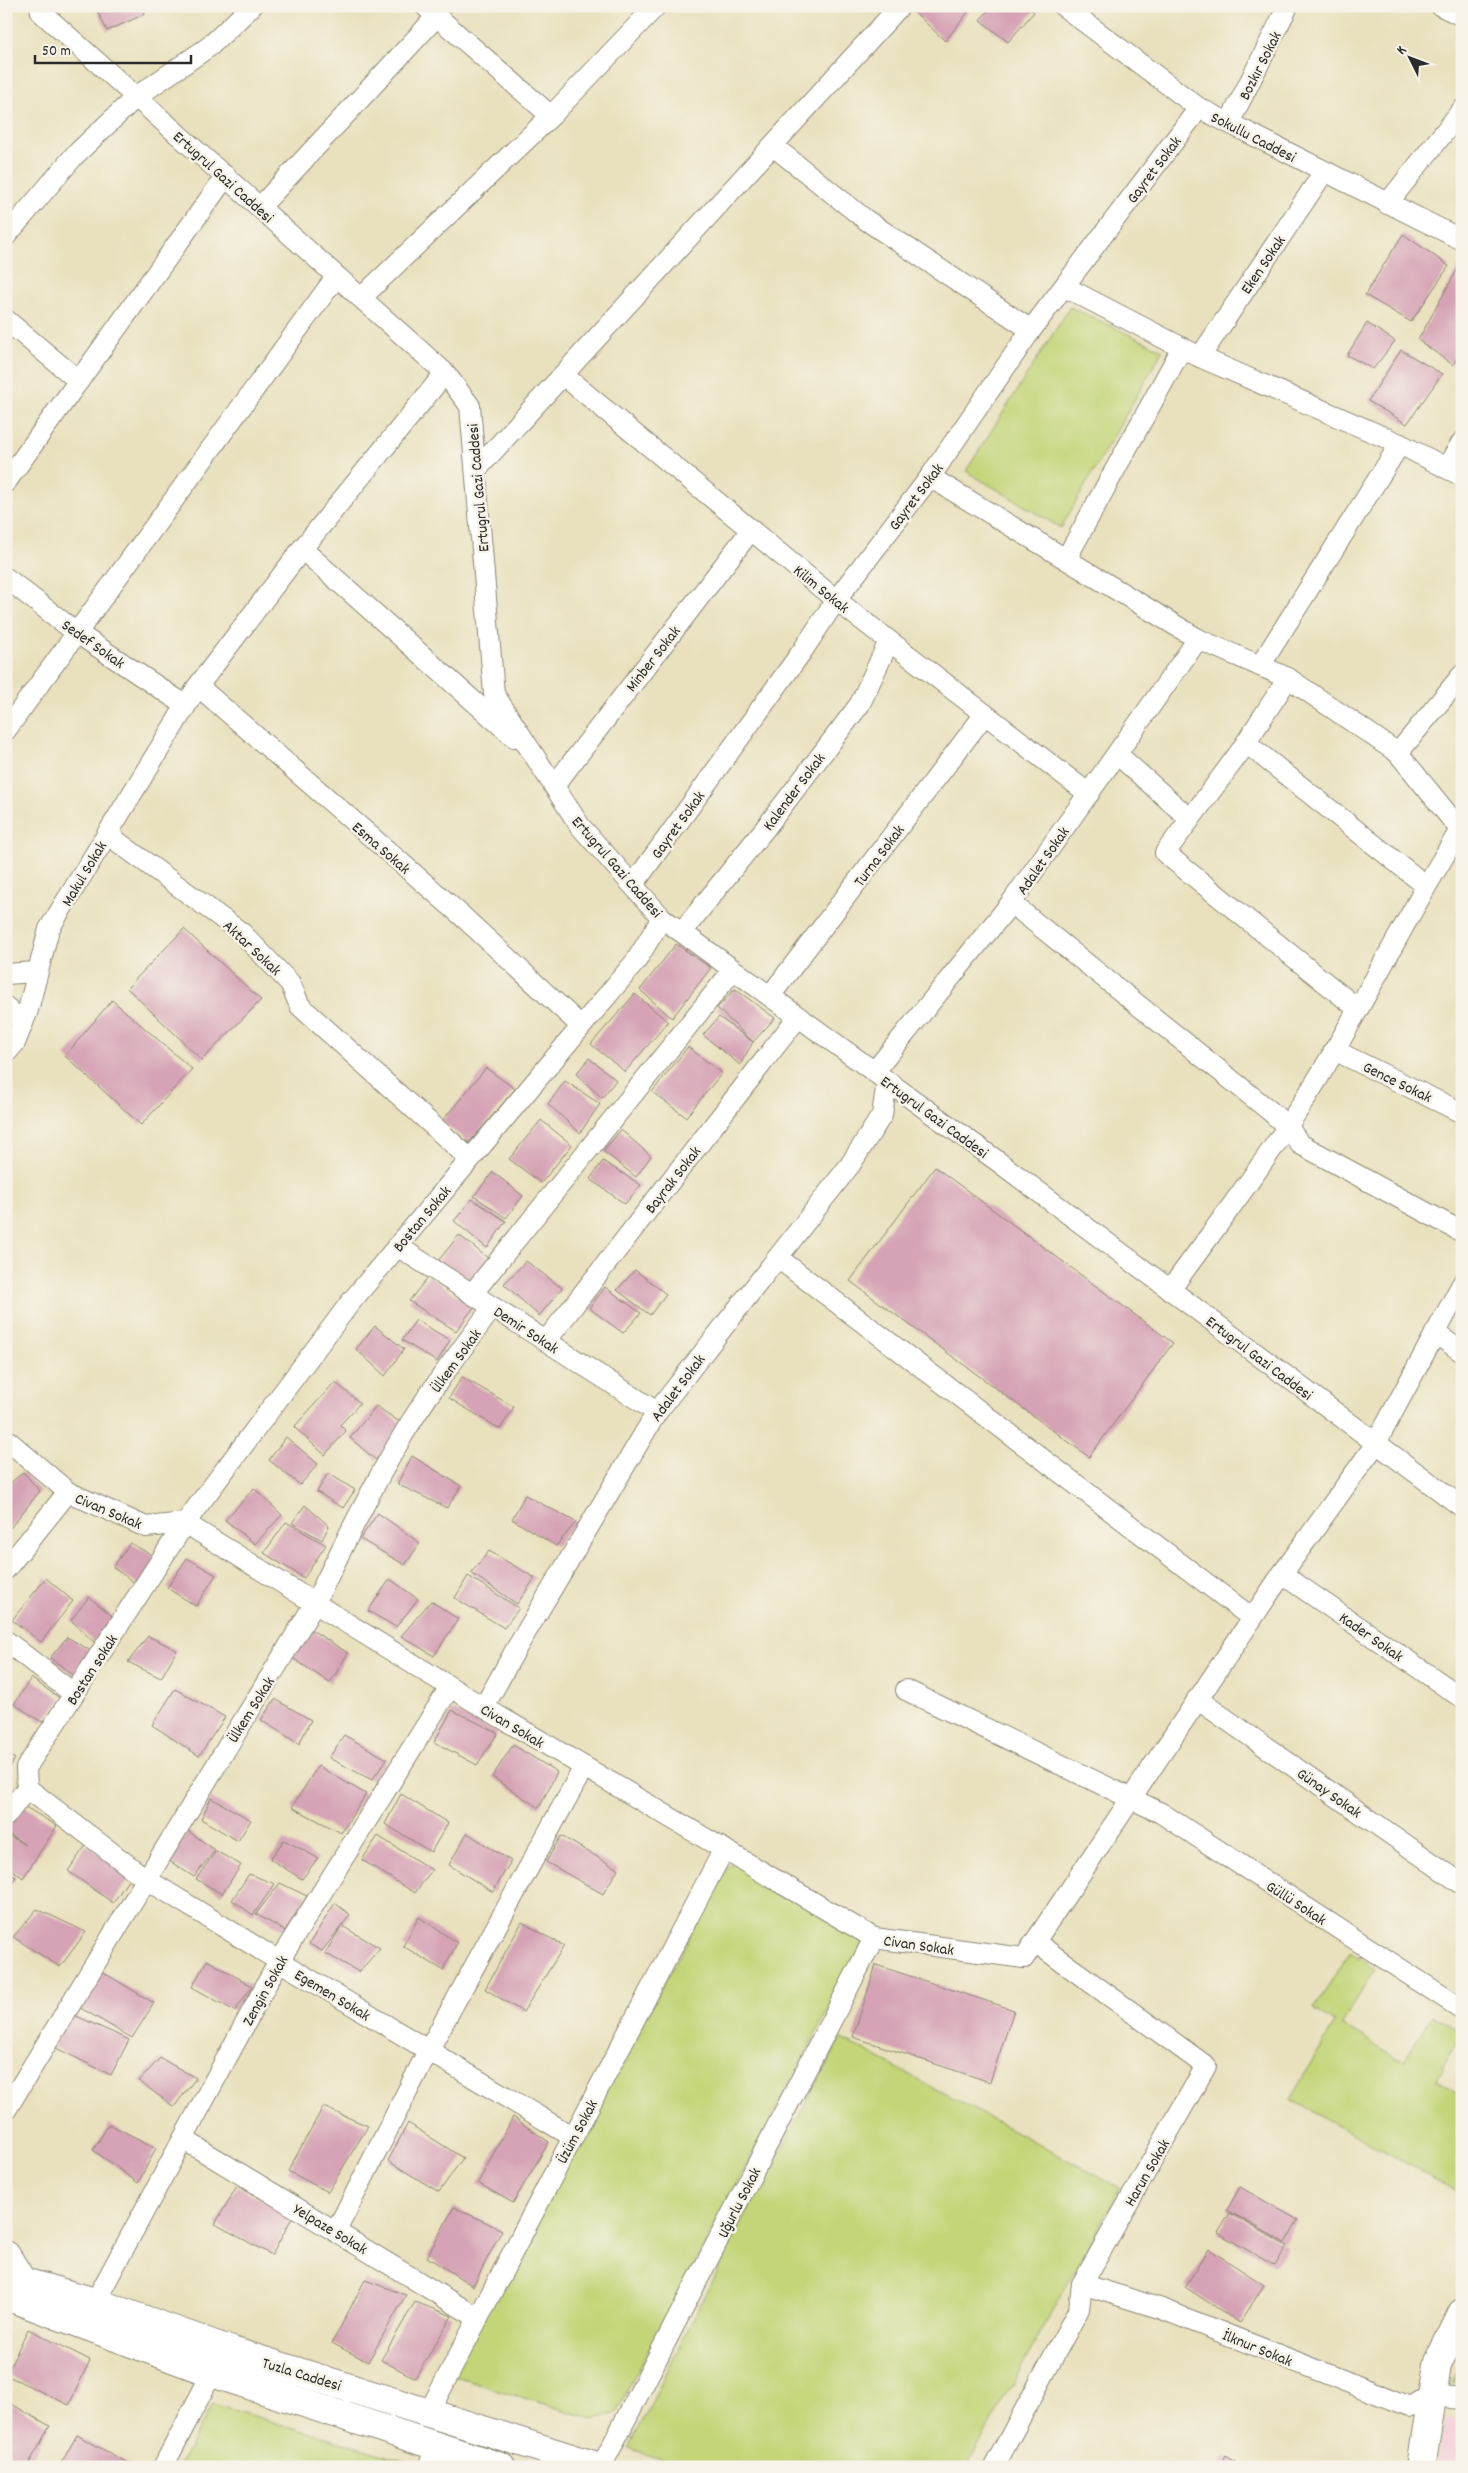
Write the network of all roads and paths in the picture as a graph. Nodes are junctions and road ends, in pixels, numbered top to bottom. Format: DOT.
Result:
graph roads {
  1 [pos="40,6"];
  2 [pos="252,6"];
  3 [pos="656,6"];
  4 [pos="900,6"];
  5 [pos="1062,6"];
  6 [pos="1288,6"];
  7 [pos="1442,6"];
  8 [pos="431,11"];
  9 [pos="1462,16"];
  10 [pos="136,97"];
  11 [pos="1199,108"];
  12 [pos="1462,110"];
  13 [pos="551,116"];
  14 [pos="1229,123"];
  15 [pos="772,146"];
  16 [pos="1324,172"];
  17 [pos="226,176"];
  18 [pos="1387,204"];
  19 [pos="260,207"];
  20 [pos="6,236"];
  21 [pos="1462,240"];
  22 [pos="336,277"];
  23 [pos="1065,287"];
  24 [pos="361,298"];
  25 [pos="6,320"];
  26 [pos="1031,330"];
  27 [pos="1182,348"];
  28 [pos="1200,357"];
  29 [pos="445,374"];
  30 [pos="563,375"];
  31 [pos="79,381"];
  32 [pos="1462,442"];
  33 [pos="1400,444"];
  34 [pos="476,470"];
  35 [pos="1454,472"];
  36 [pos="930,477"];
  37 [pos="6,482"];
  38 [pos="751,530"];
  39 [pos="302,549"];
  40 [pos="1066,559"];
  41 [pos="6,578"];
  42 [pos="836,600"];
  43 [pos="77,633"];
  44 [pos="1198,640"];
  45 [pos="889,641"];
  46 [pos="1260,666"];
  47 [pos="1462,675"];
  48 [pos="1288,678"];
  49 [pos="198,686"];
  50 [pos="185,705"];
  51 [pos="985,714"];
  52 [pos="6,730"];
  53 [pos="1246,743"];
  54 [pos="533,753"];
  55 [pos="1398,753"];
  56 [pos="1117,754"];
  57 [pos="554,786"];
  58 [pos="1089,794"];
  59 [pos="1190,819"];
  60 [pos="1461,831"];
  61 [pos="107,834"];
  62 [pos="633,885"];
  63 [pos="1425,885"];
  64 [pos="1011,903"];
  65 [pos="662,918"];
  66 [pos="682,932"];
  67 [pos="734,970"];
  68 [pos="36,972"];
  69 [pos="6,974"];
  70 [pos="770,996"];
  71 [pos="6,1007"];
  72 [pos="1358,1009"];
  73 [pos="798,1017"];
  74 [pos="23,1023"];
  75 [pos="581,1026"];
  76 [pos="1334,1050"];
  77 [pos="6,1053"];
  78 [pos="881,1077"];
  79 [pos="1462,1113"];
  80 [pos="1288,1127"];
  81 [pos="470,1159"];
  82 [pos="1462,1232"];
  83 [pos="397,1246"];
  84 [pos="778,1258"];
  85 [pos="1462,1284"];
  86 [pos="1170,1290"];
  87 [pos="472,1294"];
  88 [pos="493,1307"];
  89 [pos="1435,1334"];
  90 [pos="546,1341"];
  91 [pos="1462,1352"];
  92 [pos="657,1412"];
  93 [pos="6,1439"];
  94 [pos="1375,1445"];
  95 [pos="68,1492"];
  96 [pos="1462,1507"];
  97 [pos="185,1523"];
  98 [pos="6,1569"];
  99 [pos="1282,1574"];
  100 [pos="315,1603"];
  101 [pos="1252,1618"];
  102 [pos="6,1641"];
  103 [pos="450,1687"];
  104 [pos="906,1690"];
  105 [pos="74,1694"];
  106 [pos="1462,1698"];
  107 [pos="1198,1699"];
  108 [pos="484,1707"];
  109 [pos="584,1766"];
  110 [pos="27,1788"];
  111 [pos="1132,1798"];
  112 [pos="6,1816"];
  113 [pos="724,1849"];
  114 [pos="146,1879"];
  115 [pos="1462,1884"];
  116 [pos="874,1938"];
  117 [pos="1035,1942"];
  118 [pos="279,1961"];
  119 [pos="1462,2009"];
  120 [pos="428,2051"];
  121 [pos="6,2110"];
  122 [pos="573,2137"];
  123 [pos="183,2139"];
  124 [pos="336,2231"];
  125 [pos="6,2255"];
  126 [pos="1082,2284"];
  127 [pos="11,2292"];
  128 [pos="95,2302"];
  129 [pos="1462,2313"];
  130 [pos="478,2318"];
  131 [pos="212,2373"];
  132 [pos="1431,2395"];
  133 [pos="1462,2398"];
  134 [pos="429,2412"];
  135 [pos="433,2456"];
  136 [pos="163,2467"];
  137 [pos="502,2467"];
  138 [pos="600,2467"];
  139 [pos="994,2467"];
  140 [pos="1421,2467"];
  1 -- 10 [label="street, Ertugrul Gazi Caddesi"];
  2 -- 10 [label="street"];
  3 -- 13 [label="street"];
  4 -- 15 [label="street"];
  5 -- 11 [label="street, Sokullu Caddesi"];
  6 -- 14 [label="street, Bozkır Sokak"];
  7 -- 9 [label="street"];
  8 -- 13 [label="street"];
  8 -- 19 [label="street"];
  10 -- 17 [label="street, Ertugrul Gazi Caddesi"];
  10 -- 20 [label="street"];
  11 -- 14 [label="street, Sokullu Caddesi"];
  11 -- 23 [label="street, Gayret Sokak"];
  12 -- 18 [label="street"];
  13 -- 24 [label="street"];
  14 -- 16 [label="street, Sokullu Caddesi"];
  15 -- 26 [label="street"];
  15 -- 30 [label="street"];
  16 -- 18 [label="street, Sokullu Caddesi"];
  16 -- 28 [label="street, Eken Sokak"];
  17 -- 19 [label="street, Ertugrul Gazi Caddesi"];
  17 -- 31 [label="street"];
  18 -- 21 [label="street, Sokullu Caddesi"];
  19 -- 22 [label="street, Ertugrul Gazi Caddesi"];
  22 -- 24 [label="street, Ertugrul Gazi Caddesi"];
  22 -- 43 [label="street"];
  23 -- 26 [label="street, Gayret Sokak"];
  23 -- 27 [label="street"];
  24 -- 29 [label="street, Ertugrul Gazi Caddesi"];
  25 -- 31 [label="street"];
  26 -- 36 [label="street, Gayret Sokak"];
  27 -- 28 [label="street"];
  27 -- 40 [label="street"];
  28 -- 33 [label="street"];
  29 -- 34 [label="street, Ertugrul Gazi Caddesi"];
  29 -- 39 [label="street"];
  30 -- 34 [label="street"];
  30 -- 38 [label="street, Kilim Sokak"];
  31 -- 37 [label="street"];
  32 -- 35 [label="street"];
  33 -- 35 [label="street"];
  33 -- 46 [label="street"];
  34 -- 54 [label="street, Ertugrul Gazi Caddesi"];
  36 -- 40 [label="street"];
  36 -- 42 [label="street, Gayret Sokak"];
  38 -- 42 [label="street, Kilim Sokak"];
  38 -- 57 [label="street, Minber Sokak"];
  39 -- 49 [label="street"];
  39 -- 54 [label="street"];
  40 -- 44 [label="street"];
  41 -- 43 [label="street, Sedef Sokak"];
  42 -- 45 [label="street, Kilim Sokak"];
  42 -- 62 [label="street, Gayret Sokak"];
  43 -- 50 [label="street, Sedef Sokak"];
  43 -- 52 [label="street"];
  44 -- 46 [label="street"];
  44 -- 56 [label="street, Adalet Sokak"];
  45 -- 51 [label="street, Kilim Sokak"];
  45 -- 66 [label="street, Kalender Sokak"];
  46 -- 48 [label="street"];
  47 -- 55 [label="street"];
  48 -- 53 [label="street"];
  48 -- 55 [label="street"];
  49 -- 50 [label="street"];
  49 -- 75 [label="street, Esma Sokak"];
  50 -- 61 [label="street, Makul Sokak"];
  51 -- 58 [label="street, Kilim Sokak"];
  51 -- 70 [label="street, Turna Sokak"];
  53 -- 59 [label="street"];
  53 -- 63 [label="street"];
  54 -- 57 [label="street, Ertugrul Gazi Caddesi"];
  55 -- 60 [label="street"];
  56 -- 58 [label="street, Adalet Sokak"];
  56 -- 59 [label="street"];
  57 -- 62 [label="street, Ertugrul Gazi Caddesi"];
  58 -- 64 [label="street, Adalet Sokak"];
  59 -- 72 [label="street"];
  60 -- 63 [label="street"];
  61 -- 68 [label="street, Makul Sokak"];
  61 -- 81 [label="street, Aktar Sokak"];
  62 -- 65 [label="street, Ertugrul Gazi Caddesi"];
  63 -- 72 [label="street"];
  64 -- 78 [label="street, Adalet Sokak"];
  64 -- 80 [label="street"];
  65 -- 66 [label="street, Ertugrul Gazi Caddesi"];
  65 -- 75 [label="street, Bostan Sokak"];
  66 -- 67 [label="street, Ertugrul Gazi Caddesi"];
  67 -- 70 [label="street, Ertugrul Gazi Caddesi"];
  67 -- 87 [label="street"];
  68 -- 69 [label="street"];
  68 -- 74 [label="street, Makul Sokak"];
  70 -- 73 [label="street, Ertugrul Gazi Caddesi"];
  71 -- 74 [label="street"];
  72 -- 76 [label="street"];
  73 -- 78 [label="street, Ertugrul Gazi Caddesi"];
  73 -- 90 [label="street, Bayrak Sokak"];
  74 -- 77 [label="street, Makul Sokak"];
  75 -- 81 [label="street, Bostan Sokak"];
  76 -- 79 [label="street, Gence Sokak"];
  76 -- 80 [label="street"];
  78 -- 84 [label="street, Adalet Sokak"];
  78 -- 86 [label="street, Ertugrul Gazi Caddesi"];
  80 -- 82 [label="street"];
  80 -- 86 [label="street"];
  81 -- 83 [label="street, Bostan Sokak"];
  83 -- 87 [label="street, Demir Sokak"];
  83 -- 97 [label="street, Bostan Sokak"];
  84 -- 92 [label="street, Adalet Sokak"];
  84 -- 101 [label="street"];
  85 -- 89 [label="street"];
  86 -- 94 [label="street, Ertugrul Gazi Caddesi"];
  87 -- 88 [label="street, Demir Sokak"];
  88 -- 90 [label="street, Demir Sokak"];
  88 -- 100 [label="street, Ülkem Sokak"];
  89 -- 91 [label="street"];
  89 -- 94 [label="street"];
  90 -- 92 [label="street, Demir Sokak"];
  92 -- 108 [label="street, Adalet Sokak"];
  93 -- 95 [label="street, Civan Sokak"];
  94 -- 96 [label="street, Ertugrul Gazi Caddesi"];
  94 -- 99 [label="street"];
  95 -- 97 [label="street, Civan Sokak"];
  95 -- 98 [label="street"];
  97 -- 100 [label="street, Civan Sokak"];
  97 -- 105 [label="street, Bostan sokak"];
  99 -- 101 [label="street"];
  99 -- 106 [label="street, Kader Sokak"];
  100 -- 103 [label="street, Civan Sokak"];
  100 -- 114 [label="street, Ülkem Sokak"];
  101 -- 107 [label="street"];
  102 -- 105 [label="street"];
  103 -- 108 [label="street, Civan Sokak"];
  103 -- 118 [label="street, Zengin Sokak"];
  104 -- 111 [label="street, Güllü Sokak"];
  105 -- 110 [label="street, Bostan sokak"];
  107 -- 111 [label="street"];
  107 -- 115 [label="street, Günay Sokak"];
  108 -- 109 [label="street, Civan Sokak"];
  109 -- 113 [label="street, Civan Sokak"];
  109 -- 120 [label="street"];
  110 -- 112 [label="street"];
  110 -- 114 [label="street, Egemen Sokak"];
  111 -- 117 [label="street"];
  111 -- 119 [label="street, Güllü Sokak"];
  113 -- 116 [label="street, Civan Sokak"];
  113 -- 122 [label="street, Üzüm Sokak"];
  114 -- 118 [label="street, Egemen Sokak"];
  114 -- 121 [label="street, Ülkem Sokak"];
  116 -- 117 [label="street, Civan Sokak"];
  116 -- 138 [label="street, Uğurlu Sokak"];
  117 -- 126 [label="street, Harun Sokak"];
  118 -- 120 [label="street, Egemen Sokak"];
  118 -- 123 [label="street, Zengin Sokak"];
  120 -- 122 [label="street, Egemen Sokak"];
  120 -- 124 [label="street"];
  122 -- 130 [label="street, Üzüm Sokak"];
  123 -- 124 [label="street, Yelpaze Sokak"];
  123 -- 128 [label="street, Zengin Sokak"];
  124 -- 130 [label="street, Yelpaze Sokak"];
  125 -- 127 [label="main road"];
  126 -- 132 [label="street, İlknur Sokak"];
  126 -- 139 [label="street, Harun Sokak"];
  127 -- 128 [label="main road, Tuzla Caddesi"];
  127 -- 131 [label="main road, Tuzla Caddesi"];
  128 -- 134 [label="main road, Tuzla Caddesi"];
  129 -- 132 [label="main road"];
  130 -- 134 [label="street, Üzüm Sokak"];
  131 -- 135 [label="main road, Tuzla Caddesi"];
  131 -- 136 [label="street"];
  132 -- 133 [label="street"];
  132 -- 140 [label="main road"];
  134 -- 138 [label="main road, Tuzla Caddesi"];
  135 -- 137 [label="main road, Tuzla Caddesi"];
}
